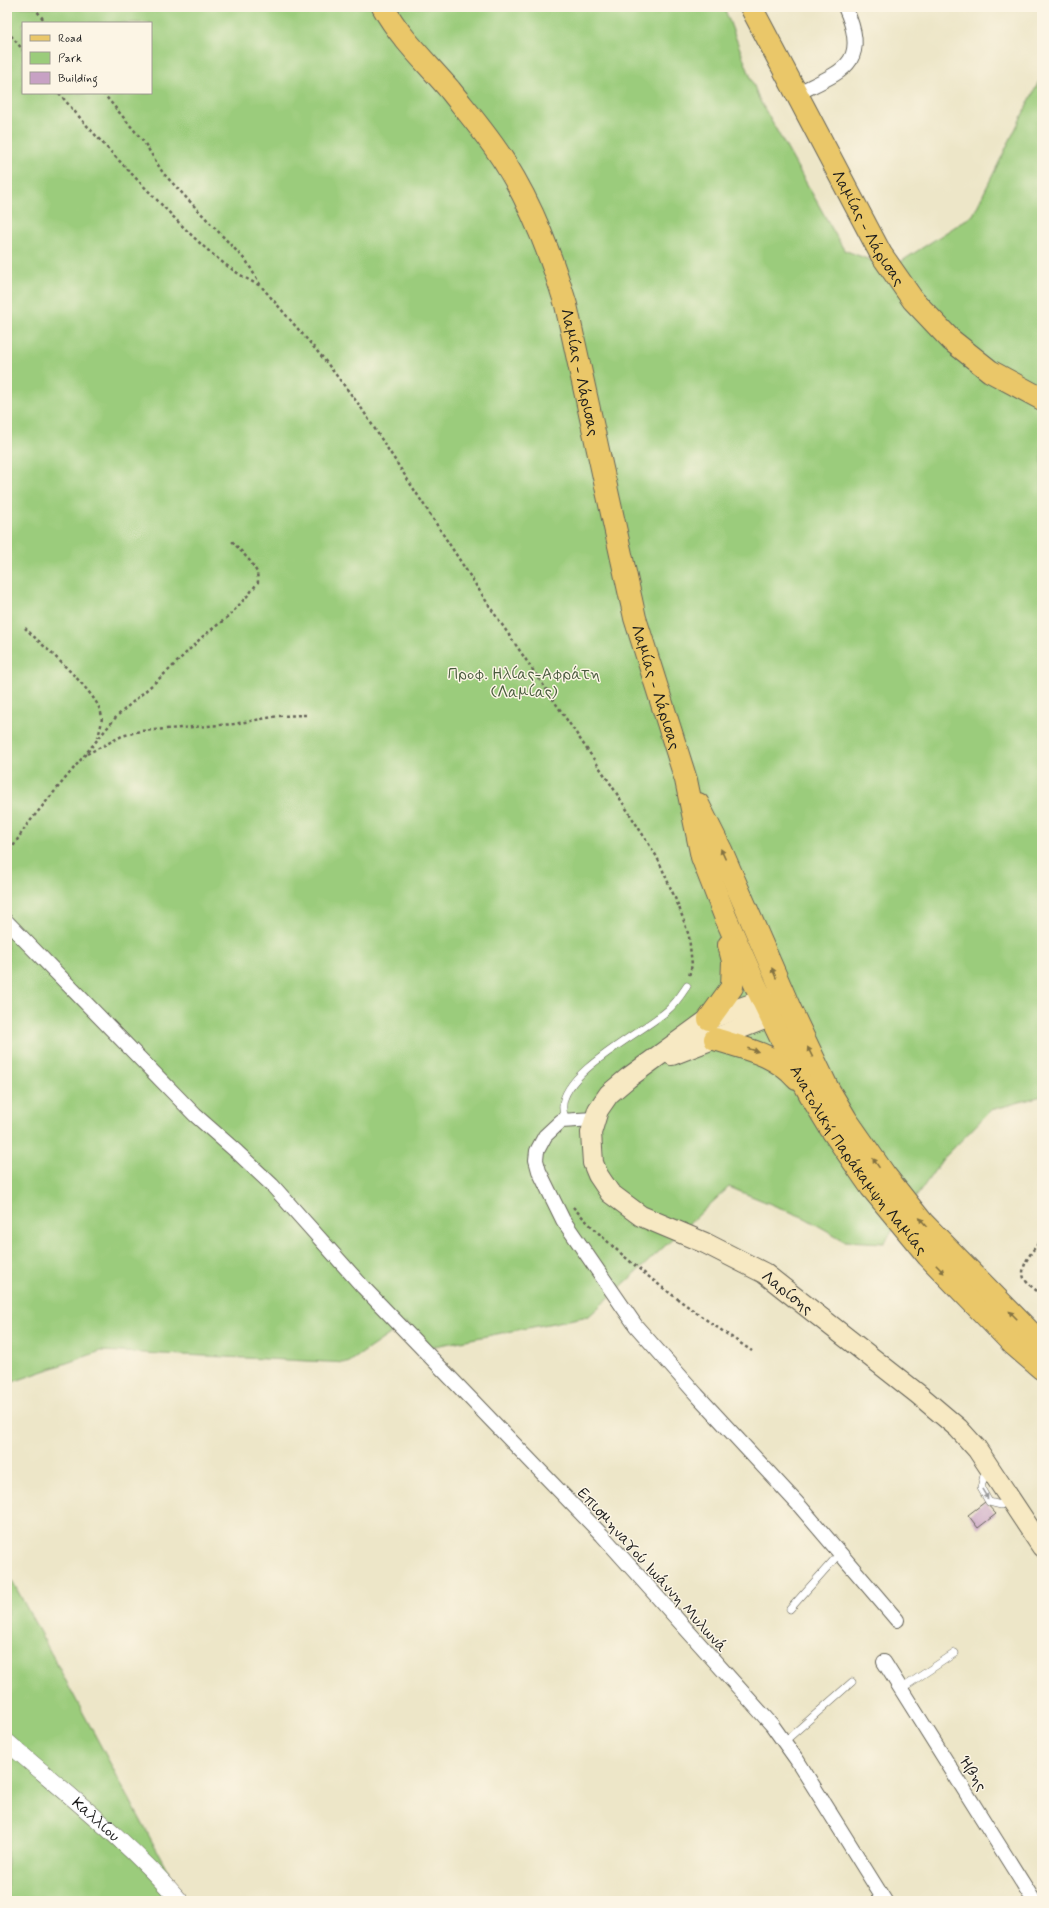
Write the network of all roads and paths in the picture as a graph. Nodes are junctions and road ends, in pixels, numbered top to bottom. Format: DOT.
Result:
graph roads {
  1 [pos="34,7"];
  2 [pos="383,7"];
  3 [pos="751,7"];
  4 [pos="844,7"];
  5 [pos="45,22"];
  6 [pos="7,31"];
  7 [pos="22,49"];
  8 [pos="60,94"];
  9 [pos="104,94"];
  10 [pos="796,94"];
  11 [pos="261,286"];
  12 [pos="1042,399"];
  13 [pos="231,540"];
  14 [pos="25,628"];
  15 [pos="306,715"];
  16 [pos="98,739"];
  17 [pos="86,755"];
  18 [pos="686,780"];
  19 [pos="7,856"];
  20 [pos="725,916"];
  21 [pos="7,922"];
  22 [pos="687,986"];
  23 [pos="777,1005"];
  24 [pos="712,1029"];
  25 [pos="811,1096"];
  26 [pos="594,1119"];
  27 [pos="567,1120"];
  28 [pos="570,1203"];
  29 [pos="1042,1239"];
  30 [pos="1042,1295"];
  31 [pos="1042,1342"];
  32 [pos="752,1351"];
  33 [pos="1042,1369"];
  34 [pos="984,1475"];
  35 [pos="1001,1505"];
  36 [pos="1042,1547"];
  37 [pos="840,1553"];
  38 [pos="790,1610"];
  39 [pos="897,1620"];
  40 [pos="955,1653"];
  41 [pos="884,1662"];
  42 [pos="852,1682"];
  43 [pos="901,1689"];
  44 [pos="7,1742"];
  45 [pos="784,1742"];
  46 [pos="180,1901"];
  47 [pos="885,1901"];
  48 [pos="1034,1901"];
  1 -- 5 [label="path"];
  2 -- 18 [label="main road, Λαμίας - Λάρισας"];
  3 -- 10 [label="main road, Λαμίας - Λάρισας"];
  4 -- 10 [label="street"];
  6 -- 7 [label="path"];
  8 -- 11 [label="path"];
  9 -- 11 [label="path"];
  10 -- 12 [label="main road, Λαμίας - Λάρισας"];
  11 -- 22 [label="path"];
  13 -- 16 [label="path"];
  14 -- 16 [label="path"];
  15 -- 17 [label="path"];
  16 -- 17 [label="path"];
  17 -- 19 [label="path"];
  18 -- 20 [label="main road, Λαμίας - Λάρισας"];
  23 -- 18 [label="main road, Λαμίας - Λάρισας, one-way"];
  20 -- 23 [label="main road, Ανατολική Παράκαμψη Λαμίας"];
  20 -- 24 [label="main road"];
  21 -- 45 [label="street, Επισμηναγού Ιωάννη Μυλωνά"];
  22 -- 27 [label="lane"];
  23 -- 24 [label="main road, Λαρίσης"];
  23 -- 25 [label="main road, Ανατολική Παράκαμψη Λαμίας"];
  31 -- 23 [label="main road, Ανατολική Παράκαμψη Λαμίας, one-way"];
  24 -- 25 [label="main road, one-way"];
  24 -- 26 [label="main road, Λαρίσης"];
  25 -- 33 [label="main road, Ανατολική Παράκαμψη Λαμίας, one-way"];
  26 -- 27 [label="street"];
  26 -- 36 [label="main road, Λαρίσης"];
  27 -- 37 [label="street"];
  28 -- 32 [label="path"];
  29 -- 30 [label="path"];
  34 -- 35 [label="lane, one-way"];
  37 -- 38 [label="lane"];
  37 -- 39 [label="street"];
  40 -- 43 [label="lane"];
  41 -- 43 [label="street, Ήβης"];
  42 -- 45 [label="lane"];
  43 -- 48 [label="street, Ήβης"];
  44 -- 46 [label="street, Καλλίου"];
  45 -- 47 [label="street, Επισμηναγού Ιωάννη Μυλωνά"];
}
